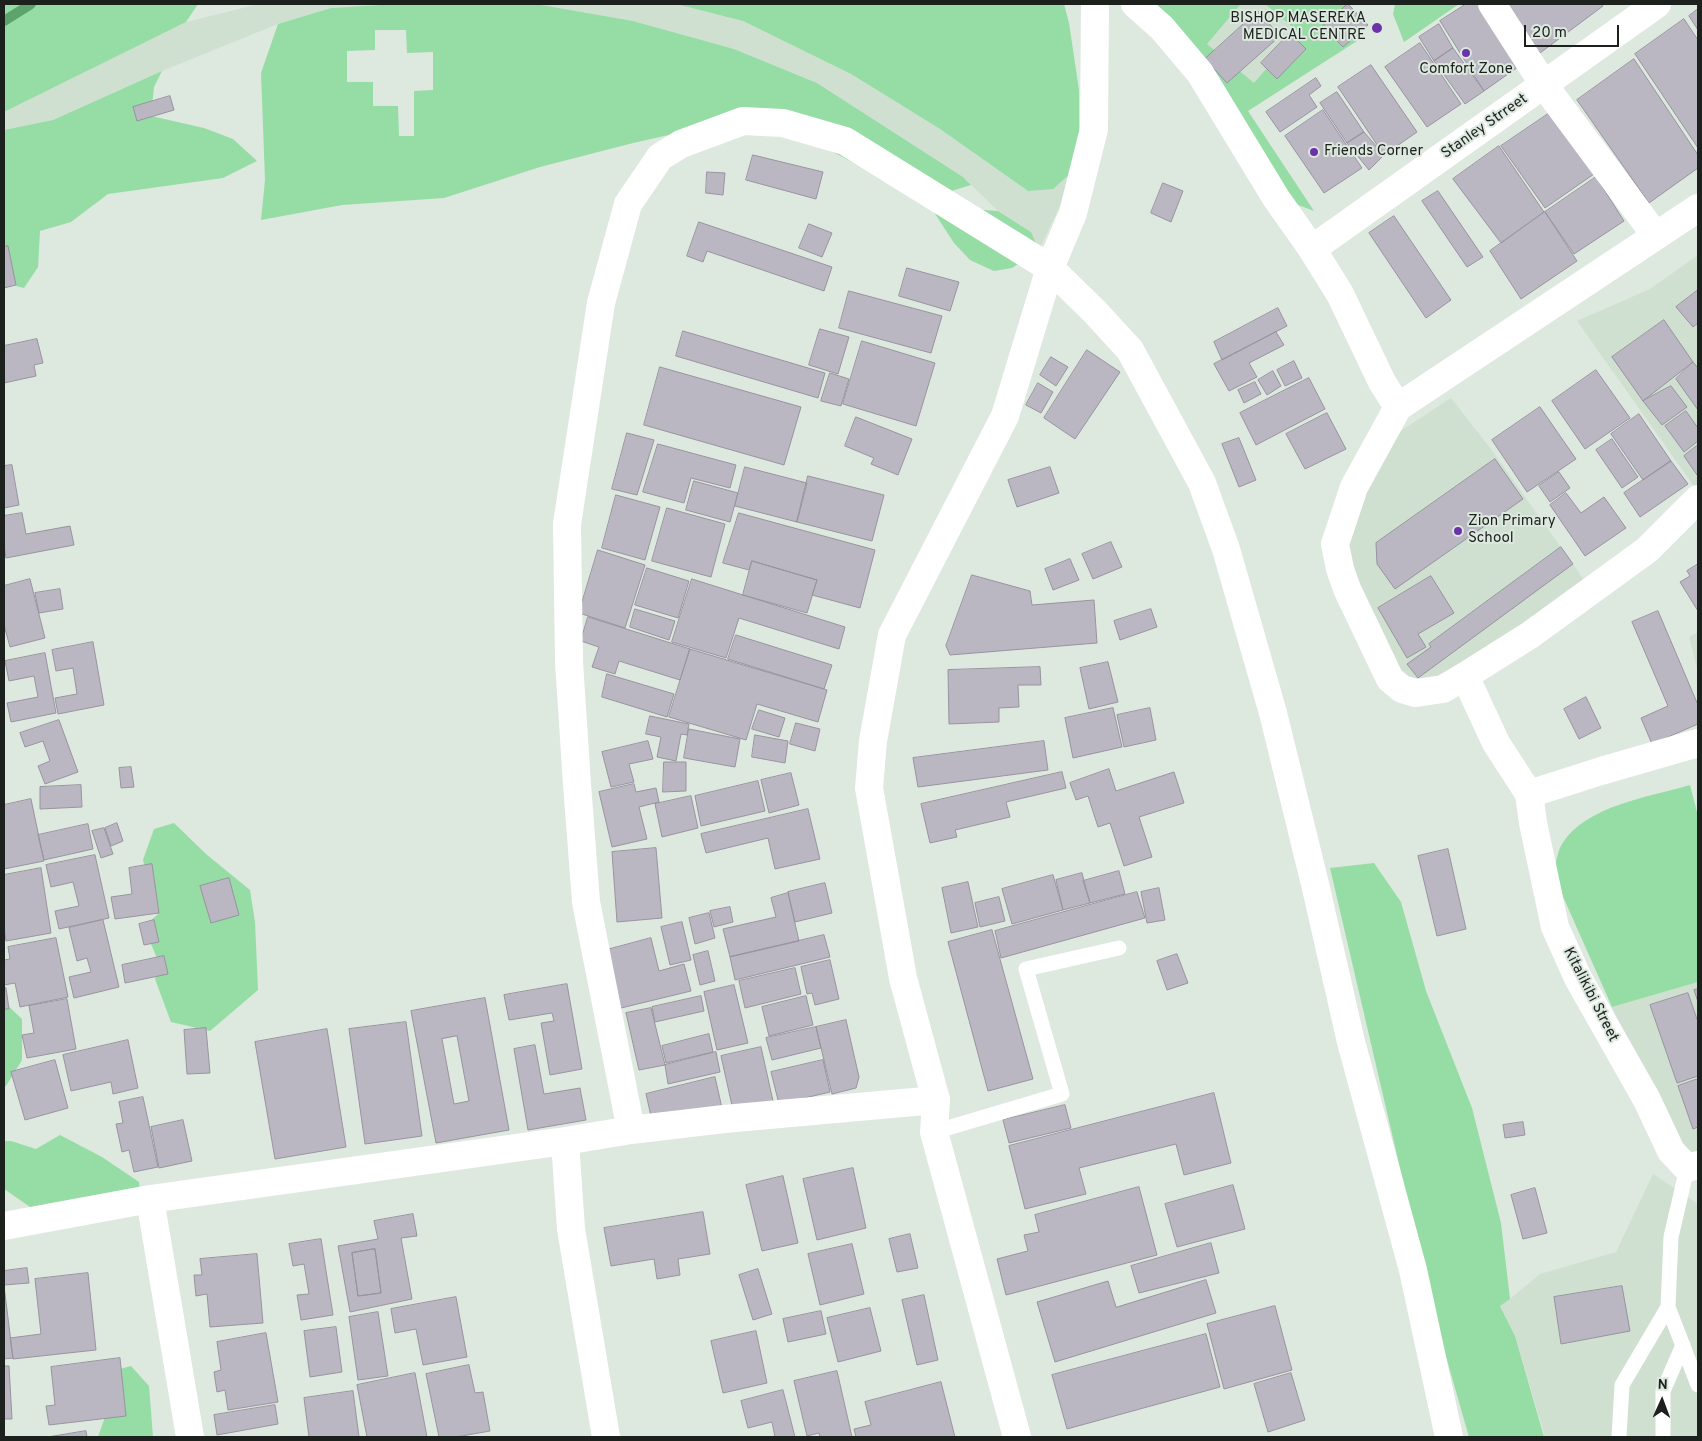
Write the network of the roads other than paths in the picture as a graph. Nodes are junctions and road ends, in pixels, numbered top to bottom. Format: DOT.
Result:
graph roads {
  1 [pos="1095,4"];
  2 [pos="1135,4"];
  3 [pos="1492,4"];
  4 [pos="1657,4"];
  5 [pos="1544,85"];
  6 [pos="1698,208"];
  7 [pos="1656,236"];
  8 [pos="1312,249"];
  9 [pos="1050,268"];
  10 [pos="1398,407"];
  11 [pos="1698,499"];
  12 [pos="1465,676"];
  13 [pos="1698,743"];
  14 [pos="1529,794"];
  15 [pos="1118,948"];
  16 [pos="936,1100"];
  17 [pos="631,1130"];
  18 [pos="934,1132"];
  19 [pos="565,1141"];
  20 [pos="1693,1166"];
  21 [pos="150,1199"];
  22 [pos="4,1226"];
  23 [pos="1668,1306"];
  24 [pos="1683,1345"];
  25 [pos="1698,1385"];
  26 [pos="190,1437"];
  27 [pos="606,1437"];
  28 [pos="1017,1437"];
  29 [pos="1449,1437"];
  30 [pos="1619,1437"];
  31 [pos="1664,1437"];
  1 -- 9 [label="street"];
  2 -- 8 [label="street"];
  3 -- 5 [label="street"];
  4 -- 5 [label="street, Stanley Strreet"];
  5 -- 7 [label="street"];
  5 -- 8 [label="street, Stanley Strreet"];
  6 -- 7 [label="street"];
  7 -- 10 [label="street"];
  8 -- 10 [label="street"];
  9 -- 16 [label="street"];
  9 -- 17 [label="street"];
  9 -- 29 [label="street"];
  10 -- 12 [label="street"];
  11 -- 12 [label="street"];
  12 -- 14 [label="street"];
  13 -- 14 [label="street"];
  14 -- 20 [label="street, Kitalikibi Street"];
  15 -- 18 [label="lane"];
  16 -- 17 [label="street"];
  16 -- 18 [label="street"];
  17 -- 19 [label="street"];
  18 -- 28 [label="street"];
  19 -- 21 [label="street"];
  19 -- 27 [label="street"];
  20 -- 23 [label="lane"];
  21 -- 22 [label="street"];
  21 -- 26 [label="street"];
  23 -- 24 [label="lane"];
  23 -- 30 [label="lane"];
  24 -- 25 [label="lane"];
  24 -- 31 [label="lane"];
}
